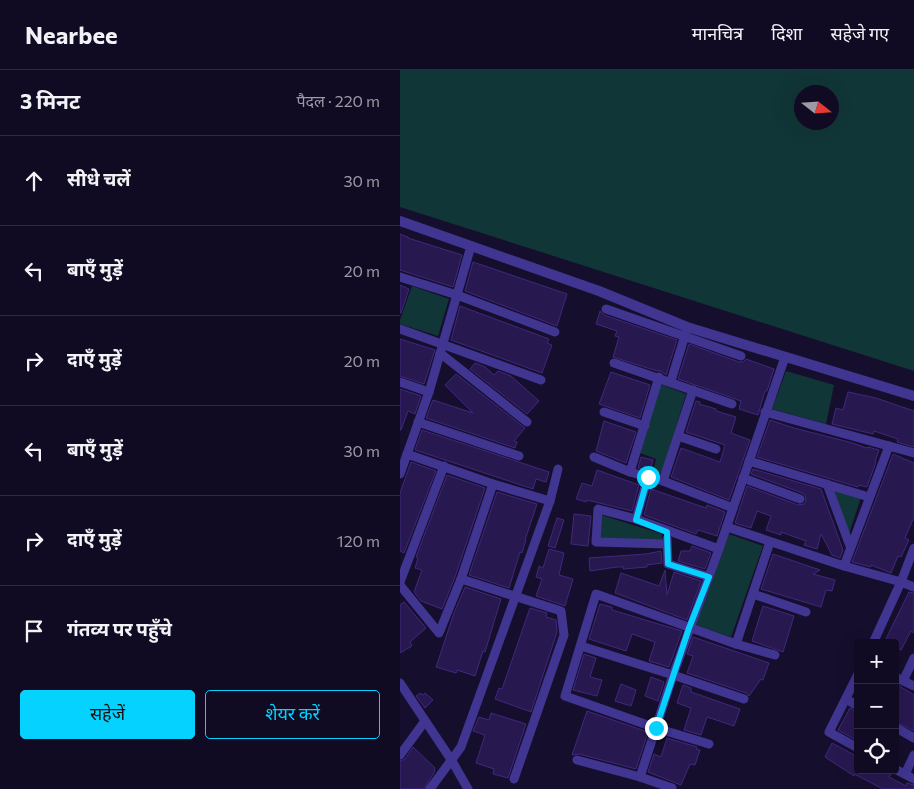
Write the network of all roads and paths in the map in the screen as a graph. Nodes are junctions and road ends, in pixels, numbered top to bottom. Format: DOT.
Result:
graph roads {
  1 [pos="400,221"];
  2 [pos="471,246"];
  3 [pos="400,277"];
  4 [pos="457,295"];
  5 [pos="606,309"];
  6 [pos="400,329"];
  7 [pos="555,332"];
  8 [pos="686,332"];
  9 [pos="441,349"];
  10 [pos="741,356"];
  11 [pos="785,357"];
  12 [pos="614,363"];
  13 [pos="659,377"];
  14 [pos="541,380"];
  15 [pos="671,381"];
  16 [pos="400,382"];
  17 [pos="693,390"];
  18 [pos="428,392"];
  19 [pos="914,396"];
  20 [pos="732,404"];
  21 [pos="604,412"];
  22 [pos="766,412"];
  23 [pos="418,422"];
  24 [pos="527,422"];
  25 [pos="645,426"];
  26 [pos="678,436"];
  27 [pos="889,446"];
  28 [pos="716,450"];
  29 [pos="914,453"];
  30 [pos="407,454"];
  31 [pos="519,456"];
  32 [pos="594,457"];
  33 [pos="749,461"];
  34 [pos="444,466"];
  35 [pos="558,469"];
  36 [pos="630,472"];
  37 [pos="400,474"];
  38 [pos="648,477"];
  39 [pos="743,478"];
  40 [pos="662,481"];
  41 [pos="493,484"];
  42 [pos="827,484"];
  43 [pos="869,497"];
  44 [pos="800,499"];
  45 [pos="550,501"];
  46 [pos="733,508"];
  47 [pos="636,520"];
  48 [pos="727,527"];
  49 [pos="667,532"];
  50 [pos="770,542"];
  51 [pos="667,544"];
  52 [pos="850,546"];
  53 [pos="914,548"];
  54 [pos="719,549"];
  55 [pos="844,566"];
  56 [pos="709,577"];
  57 [pos="461,579"];
  58 [pos="901,582"];
  59 [pos="400,584"];
  60 [pos="914,587"];
  61 [pos="753,594"];
  62 [pos="516,595"];
  63 [pos="806,612"];
  64 [pos="689,628"];
  65 [pos="875,639"];
  66 [pos="736,644"];
  67 [pos="581,646"];
  68 [pos="775,655"];
  69 [pos="914,658"];
  70 [pos="673,674"];
  71 [pos="899,679"];
  72 [pos="854,682"];
  73 [pos="400,683"];
  74 [pos="914,686"];
  75 [pos="744,699"];
  76 [pos="846,699"];
  77 [pos="854,704"];
  78 [pos="425,721"];
  79 [pos="656,728"];
  80 [pos="898,729"];
  81 [pos="914,738"];
  82 [pos="709,744"];
  83 [pos="854,746"];
  84 [pos="400,755"];
  85 [pos="914,755"];
  86 [pos="452,760"];
  87 [pos="577,760"];
  88 [pos="899,771"];
  89 [pos="904,774"];
  90 [pos="640,777"];
  91 [pos="514,779"];
  92 [pos="914,779"];
  93 [pos="672,788"];
  94 [pos="430,789"];
  95 [pos="468,789"];
  1 -- 2 [label="street"];
  2 -- 4 [label="street"];
  2 -- 8 [label="street"];
  3 -- 4 [label="street"];
  4 -- 7 [label="street"];
  4 -- 9 [label="street"];
  5 -- 8 [label="street"];
  6 -- 9 [label="street"];
  8 -- 10 [label="street"];
  8 -- 11 [label="street"];
  8 -- 15 [label="street"];
  9 -- 14 [label="street"];
  9 -- 18 [label="street"];
  9 -- 24 [label="street"];
  11 -- 19 [label="street"];
  11 -- 22 [label="street"];
  12 -- 13 [label="street"];
  13 -- 15 [label="street"];
  13 -- 25 [label="street"];
  15 -- 17 [label="street"];
  16 -- 18 [label="street"];
  17 -- 20 [label="street"];
  17 -- 26 [label="street"];
  18 -- 23 [label="street"];
  21 -- 25 [label="street"];
  22 -- 27 [label="street"];
  22 -- 33 [label="street"];
  23 -- 30 [label="street"];
  23 -- 31 [label="street"];
  25 -- 36 [label="street"];
  26 -- 28 [label="street"];
  26 -- 40 [label="street"];
  27 -- 29 [label="street"];
  27 -- 43 [label="street"];
  30 -- 34 [label="street"];
  30 -- 37 [label="street"];
  32 -- 36 [label="street"];
  33 -- 39 [label="street"];
  33 -- 42 [label="street"];
  34 -- 41 [label="street"];
  34 -- 59 [label="street"];
  35 -- 45 [label="street"];
  36 -- 38 [label="street"];
  38 -- 40 [label="street"];
  38 -- 47 [label="street"];
  39 -- 44 [label="street"];
  39 -- 46 [label="street"];
  40 -- 46 [label="street"];
  41 -- 45 [label="street"];
  41 -- 57 [label="street"];
  42 -- 43 [label="street"];
  42 -- 52 [label="street"];
  43 -- 52 [label="street"];
  45 -- 62 [label="street"];
  46 -- 48 [label="street"];
  47 -- 49 [label="street"];
  47 -- 51 [label="street"];
  48 -- 50 [label="street"];
  48 -- 54 [label="street"];
  49 -- 51 [label="street"];
  49 -- 54 [label="street"];
  50 -- 55 [label="street"];
  50 -- 61 [label="street"];
  51 -- 56 [label="street"];
  52 -- 55 [label="street"];
  53 -- 58 [label="street"];
  54 -- 56 [label="street"];
  55 -- 58 [label="street"];
  56 -- 64 [label="street"];
  57 -- 59 [label="street"];
  57 -- 62 [label="street"];
  58 -- 60 [label="street"];
  58 -- 65 [label="street"];
  61 -- 63 [label="street"];
  61 -- 66 [label="street"];
  62 -- 86 [label="street"];
  62 -- 91 [label="street"];
  64 -- 66 [label="street"];
  64 -- 67 [label="street"];
  64 -- 70 [label="street"];
  66 -- 68 [label="street"];
  67 -- 70 [label="street"];
  67 -- 79 [label="street"];
  69 -- 71 [label="street"];
  70 -- 75 [label="street"];
  70 -- 79 [label="street"];
  71 -- 74 [label="street"];
  72 -- 76 [label="street"];
  73 -- 78 [label="street"];
  76 -- 77 [label="street"];
  76 -- 83 [label="street"];
  78 -- 84 [label="street"];
  78 -- 86 [label="street"];
  79 -- 82 [label="street"];
  79 -- 90 [label="street"];
  80 -- 81 [label="street"];
  85 -- 89 [label="street"];
  86 -- 94 [label="street"];
  86 -- 95 [label="street"];
  87 -- 90 [label="street"];
  88 -- 89 [label="street"];
  89 -- 92 [label="street"];
  90 -- 93 [label="street"];
}
